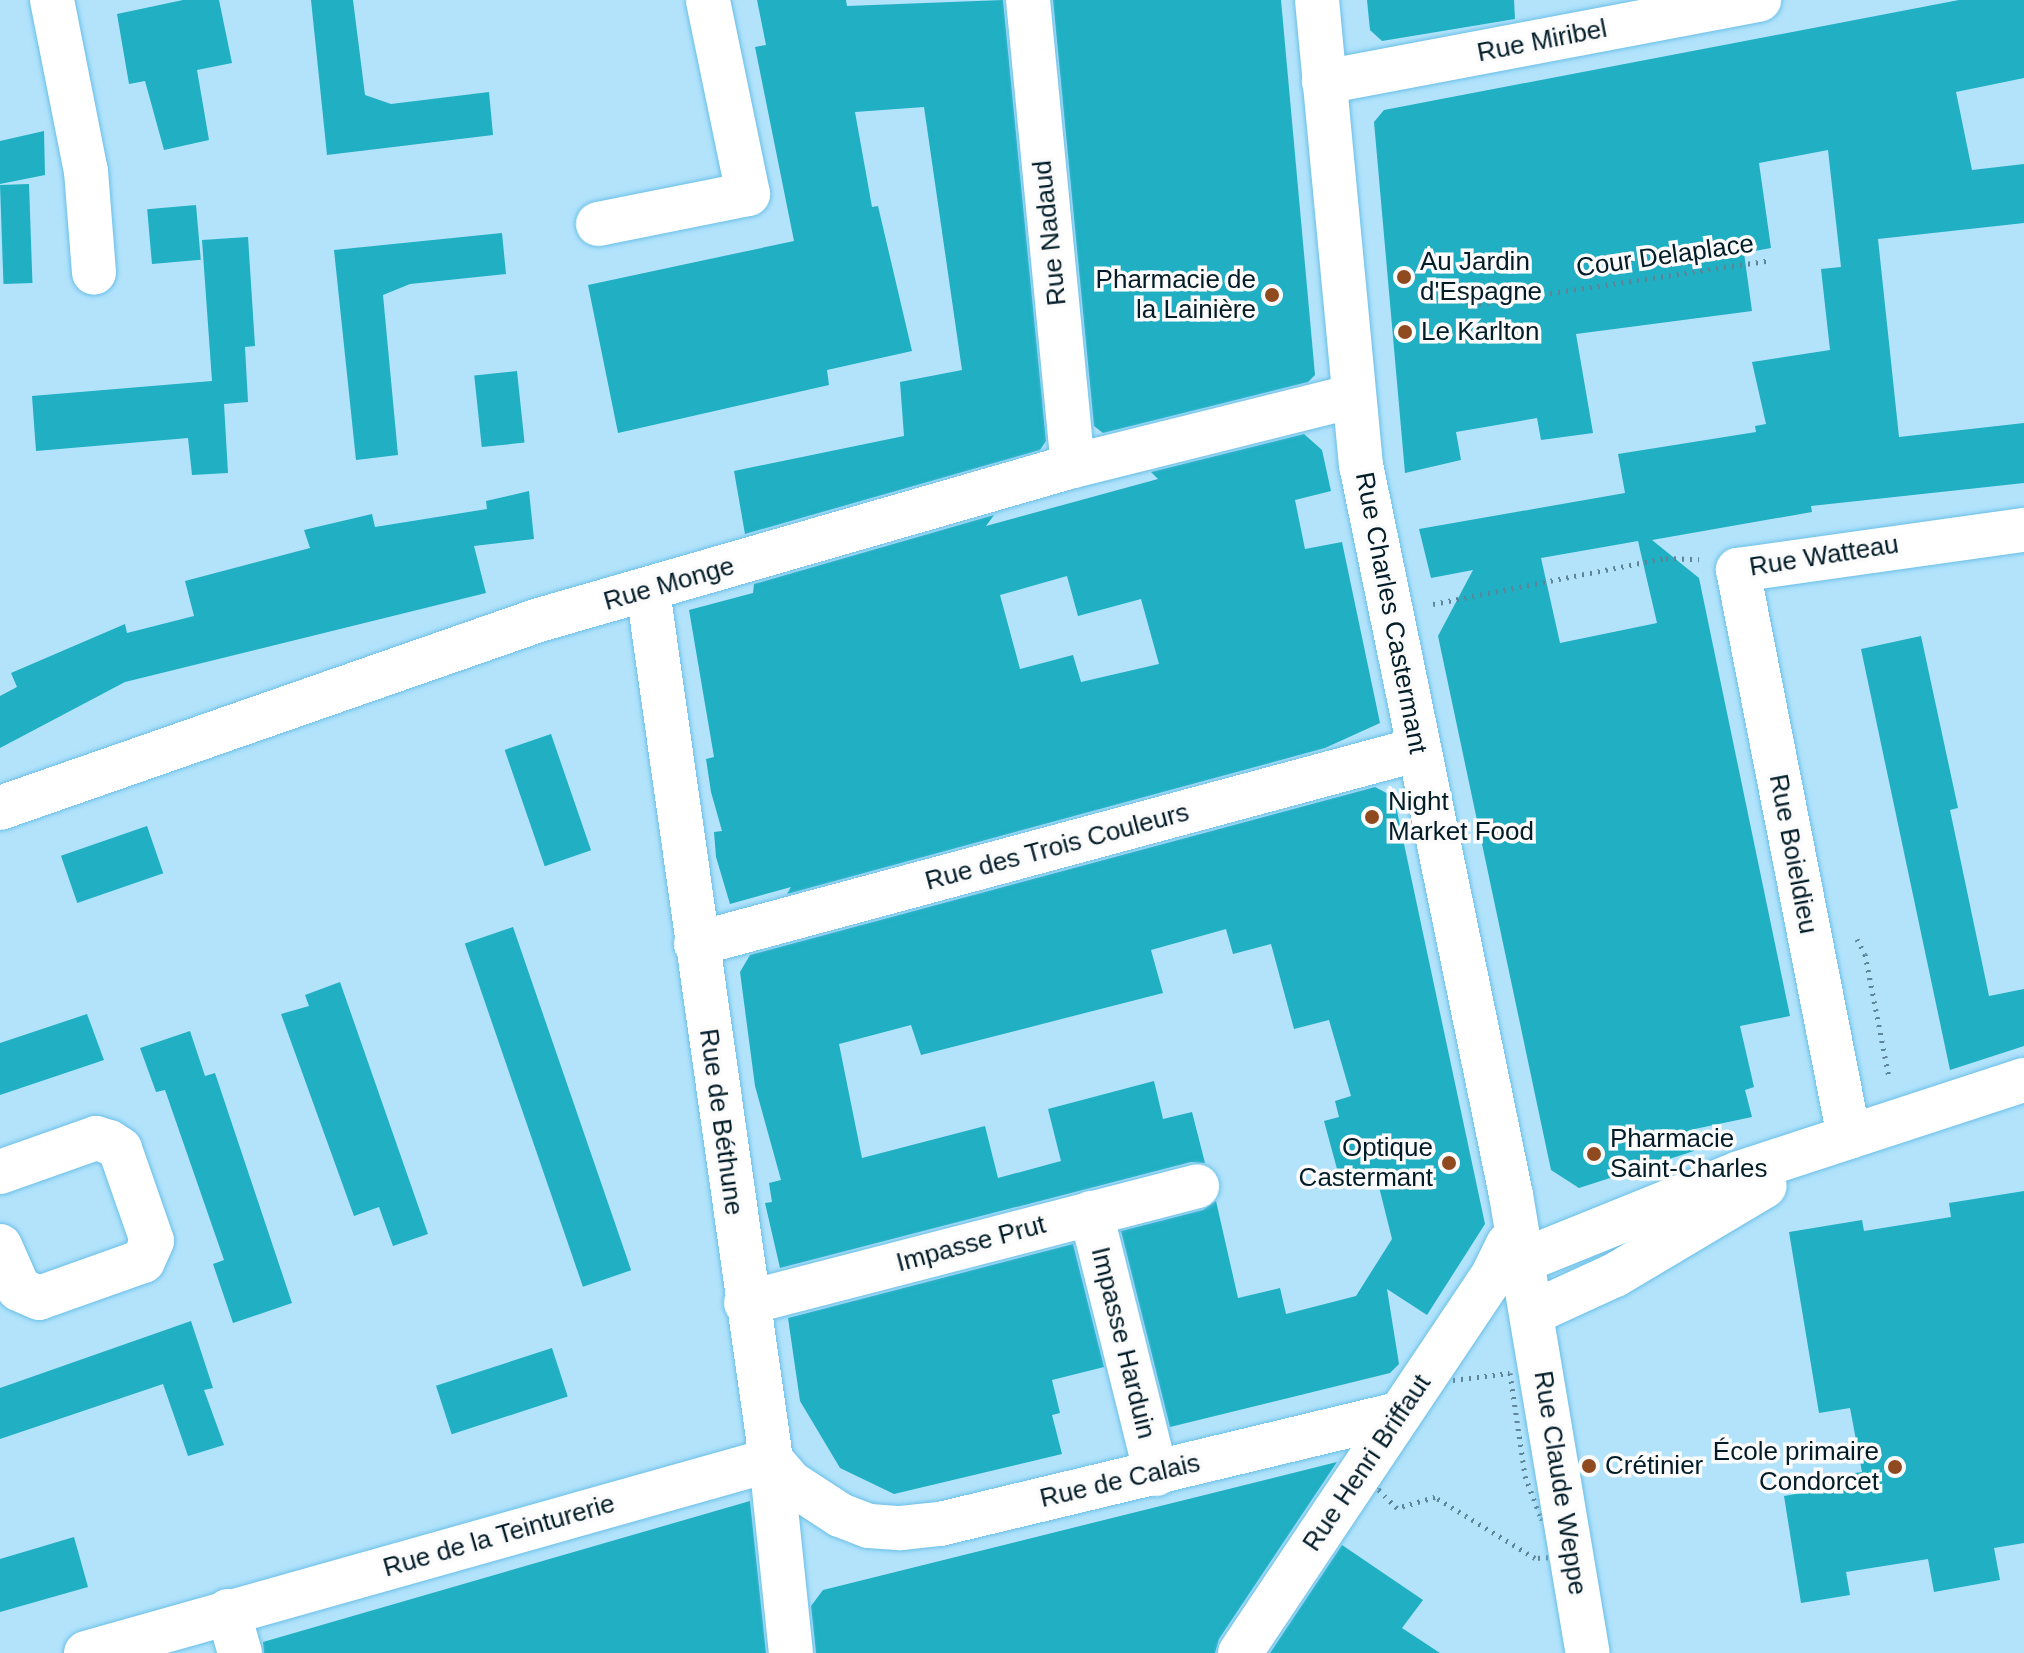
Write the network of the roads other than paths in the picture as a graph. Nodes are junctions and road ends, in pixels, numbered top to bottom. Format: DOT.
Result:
graph roads {
  1 [pos="52,0"];
  2 [pos="708,0"];
  3 [pos="1028,0"];
  4 [pos="1317,0"];
  5 [pos="1759,0"];
  6 [pos="1324,82"];
  7 [pos="598,224"];
  8 [pos="94,273"];
  9 [pos="1350,397"];
  10 [pos="1073,466"];
  11 [pos="2024,530"];
  12 [pos="1738,570"];
  13 [pos="648,591"];
  14 [pos="1419,749"];
  15 [pos="0,808"];
  16 [pos="696,944"];
  17 [pos="2024,1080"];
  18 [pos="1849,1137"];
  19 [pos="0,1172"];
  20 [pos="1197,1186"];
  21 [pos="1091,1213"];
  22 [pos="0,1246"];
  23 [pos="1508,1266"];
  24 [pos="746,1303"];
  25 [pos="1532,1313"];
  26 [pos="1450,1338"];
  27 [pos="1546,1400"];
  28 [pos="1399,1414"];
  29 [pos="771,1460"];
  30 [pos="1156,1474"];
  31 [pos="840,1515"];
  32 [pos="781,1557"];
  33 [pos="228,1611"];
  34 [pos="86,1653"];
  35 [pos="240,1653"];
  36 [pos="791,1653"];
  37 [pos="1240,1653"];
  38 [pos="1588,1653"];
  1 -- 8 [label="street"];
  2 -- 7 [label="street"];
  3 -- 10 [label="street, Rue Nadaud"];
  4 -- 6 [label="street, Rue Charles Castermant"];
  5 -- 6 [label="street, Rue Miribel"];
  6 -- 9 [label="street, Rue Charles Castermant"];
  9 -- 10 [label="street, Rue Monge"];
  9 -- 14 [label="street, Rue Charles Castermant"];
  10 -- 13 [label="street, Rue Monge"];
  11 -- 12 [label="street, Rue Watteau"];
  12 -- 18 [label="street, Rue Boieldieu"];
  13 -- 15 [label="street, Rue Monge"];
  13 -- 16 [label="street, Rue de Béthune"];
  14 -- 16 [label="street, Rue des Trois Couleurs"];
  14 -- 23 [label="street, Rue Charles Castermant"];
  16 -- 24 [label="street, Rue de Béthune"];
  17 -- 18 [label="street"];
  18 -- 23 [label="street"];
  18 -- 25 [label="street"];
  19 -- 22 [label="street"];
  20 -- 21 [label="street, Impasse Prut"];
  21 -- 24 [label="street, Impasse Prut"];
  21 -- 30 [label="street, Impasse Harduin"];
  23 -- 25 [label="street"];
  23 -- 26 [label="street, Rue Henri Briffaut"];
  24 -- 29 [label="street, Rue de Béthune"];
  25 -- 27 [label="street, Rue Claude Weppe"];
  26 -- 27 [label="street"];
  26 -- 28 [label="street, Rue Henri Briffaut"];
  27 -- 38 [label="street, Rue Claude Weppe"];
  28 -- 30 [label="street, Rue de Calais"];
  28 -- 37 [label="street, Rue Henri Briffaut"];
  29 -- 31 [label="street, Rue de Calais"];
  29 -- 32 [label="street, Rue de Béthune"];
  29 -- 33 [label="street, Rue de la Teinturerie"];
  30 -- 31 [label="street, Rue de Calais"];
  31 -- 32 [label="street"];
  32 -- 36 [label="street, Rue de Béthune"];
  33 -- 34 [label="street, Rue de la Teinturerie"];
  33 -- 35 [label="street"];
}
